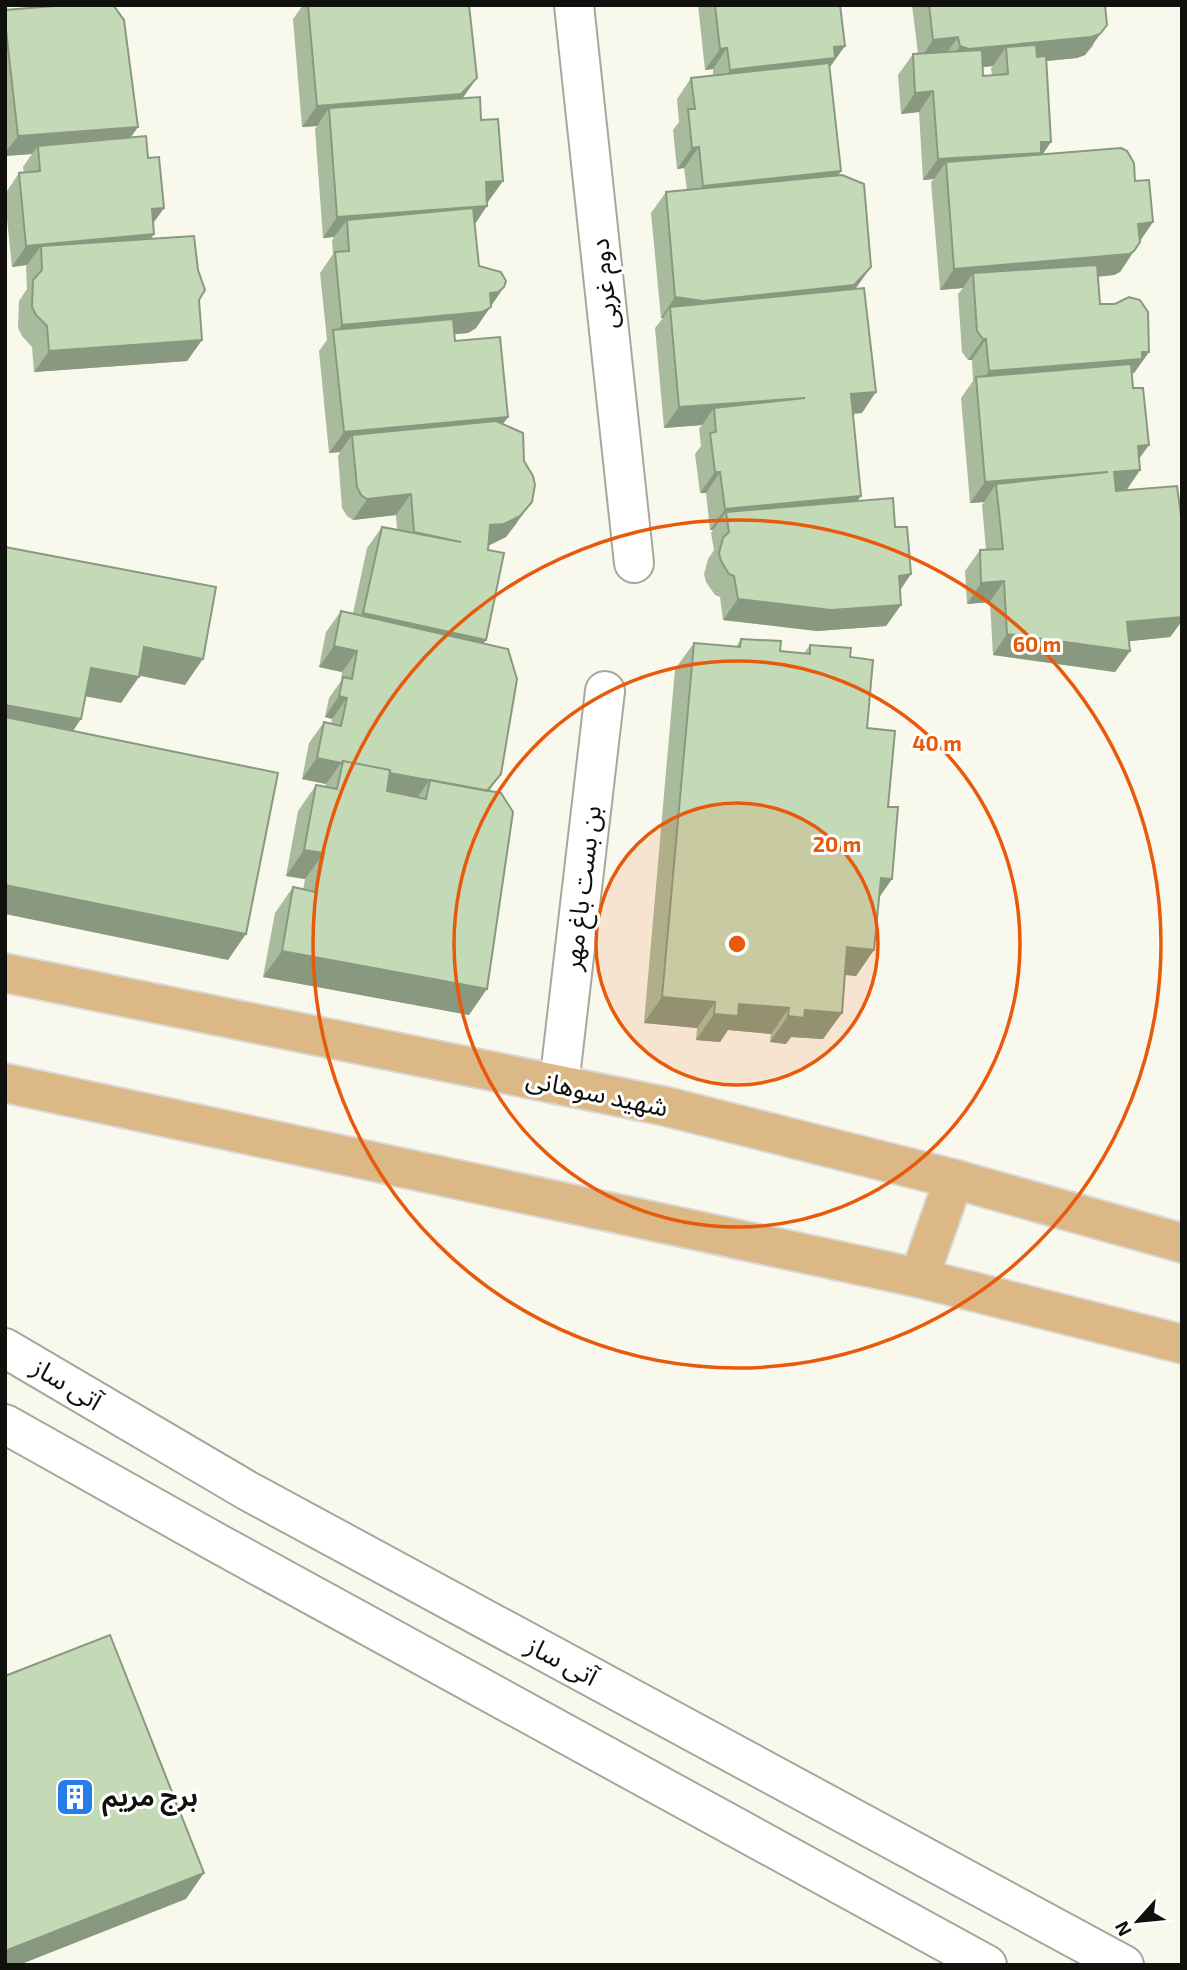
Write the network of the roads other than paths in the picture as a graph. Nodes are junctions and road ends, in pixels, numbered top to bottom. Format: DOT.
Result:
graph roads {
  1 [pos="574,5"];
  2 [pos="634,563"];
  3 [pos="604,691"];
  4 [pos="5,973"];
  5 [pos="5,1083"];
  6 [pos="559,1085"];
  7 [pos="954,1179"];
  8 [pos="1182,1243"];
  9 [pos="919,1278"];
  10 [pos="1182,1344"];
  11 [pos="5,1348"];
  12 [pos="5,1424"];
  13 [pos="248,1491"];
  14 [pos="219,1544"];
  15 [pos="987,1965"];
  16 [pos="1124,1965"];
  1 -- 2 [label="street, دوم غربی"];
  3 -- 6 [label="street, بن بست باغ مهر"];
  4 -- 6 [label="main road, شهید سوهانی"];
  5 -- 9 [label="main road"];
  6 -- 7 [label="main road, شهید سوهانی"];
  7 -- 8 [label="main road, شهید سوهانی"];
  7 -- 9 [label="main road"];
  9 -- 10 [label="main road"];
  11 -- 13 [label="street, آتی ساز"];
  12 -- 14 [label="street"];
  13 -- 14 [label="street"];
  13 -- 16 [label="street, آتی ساز"];
  14 -- 15 [label="street"];
}
